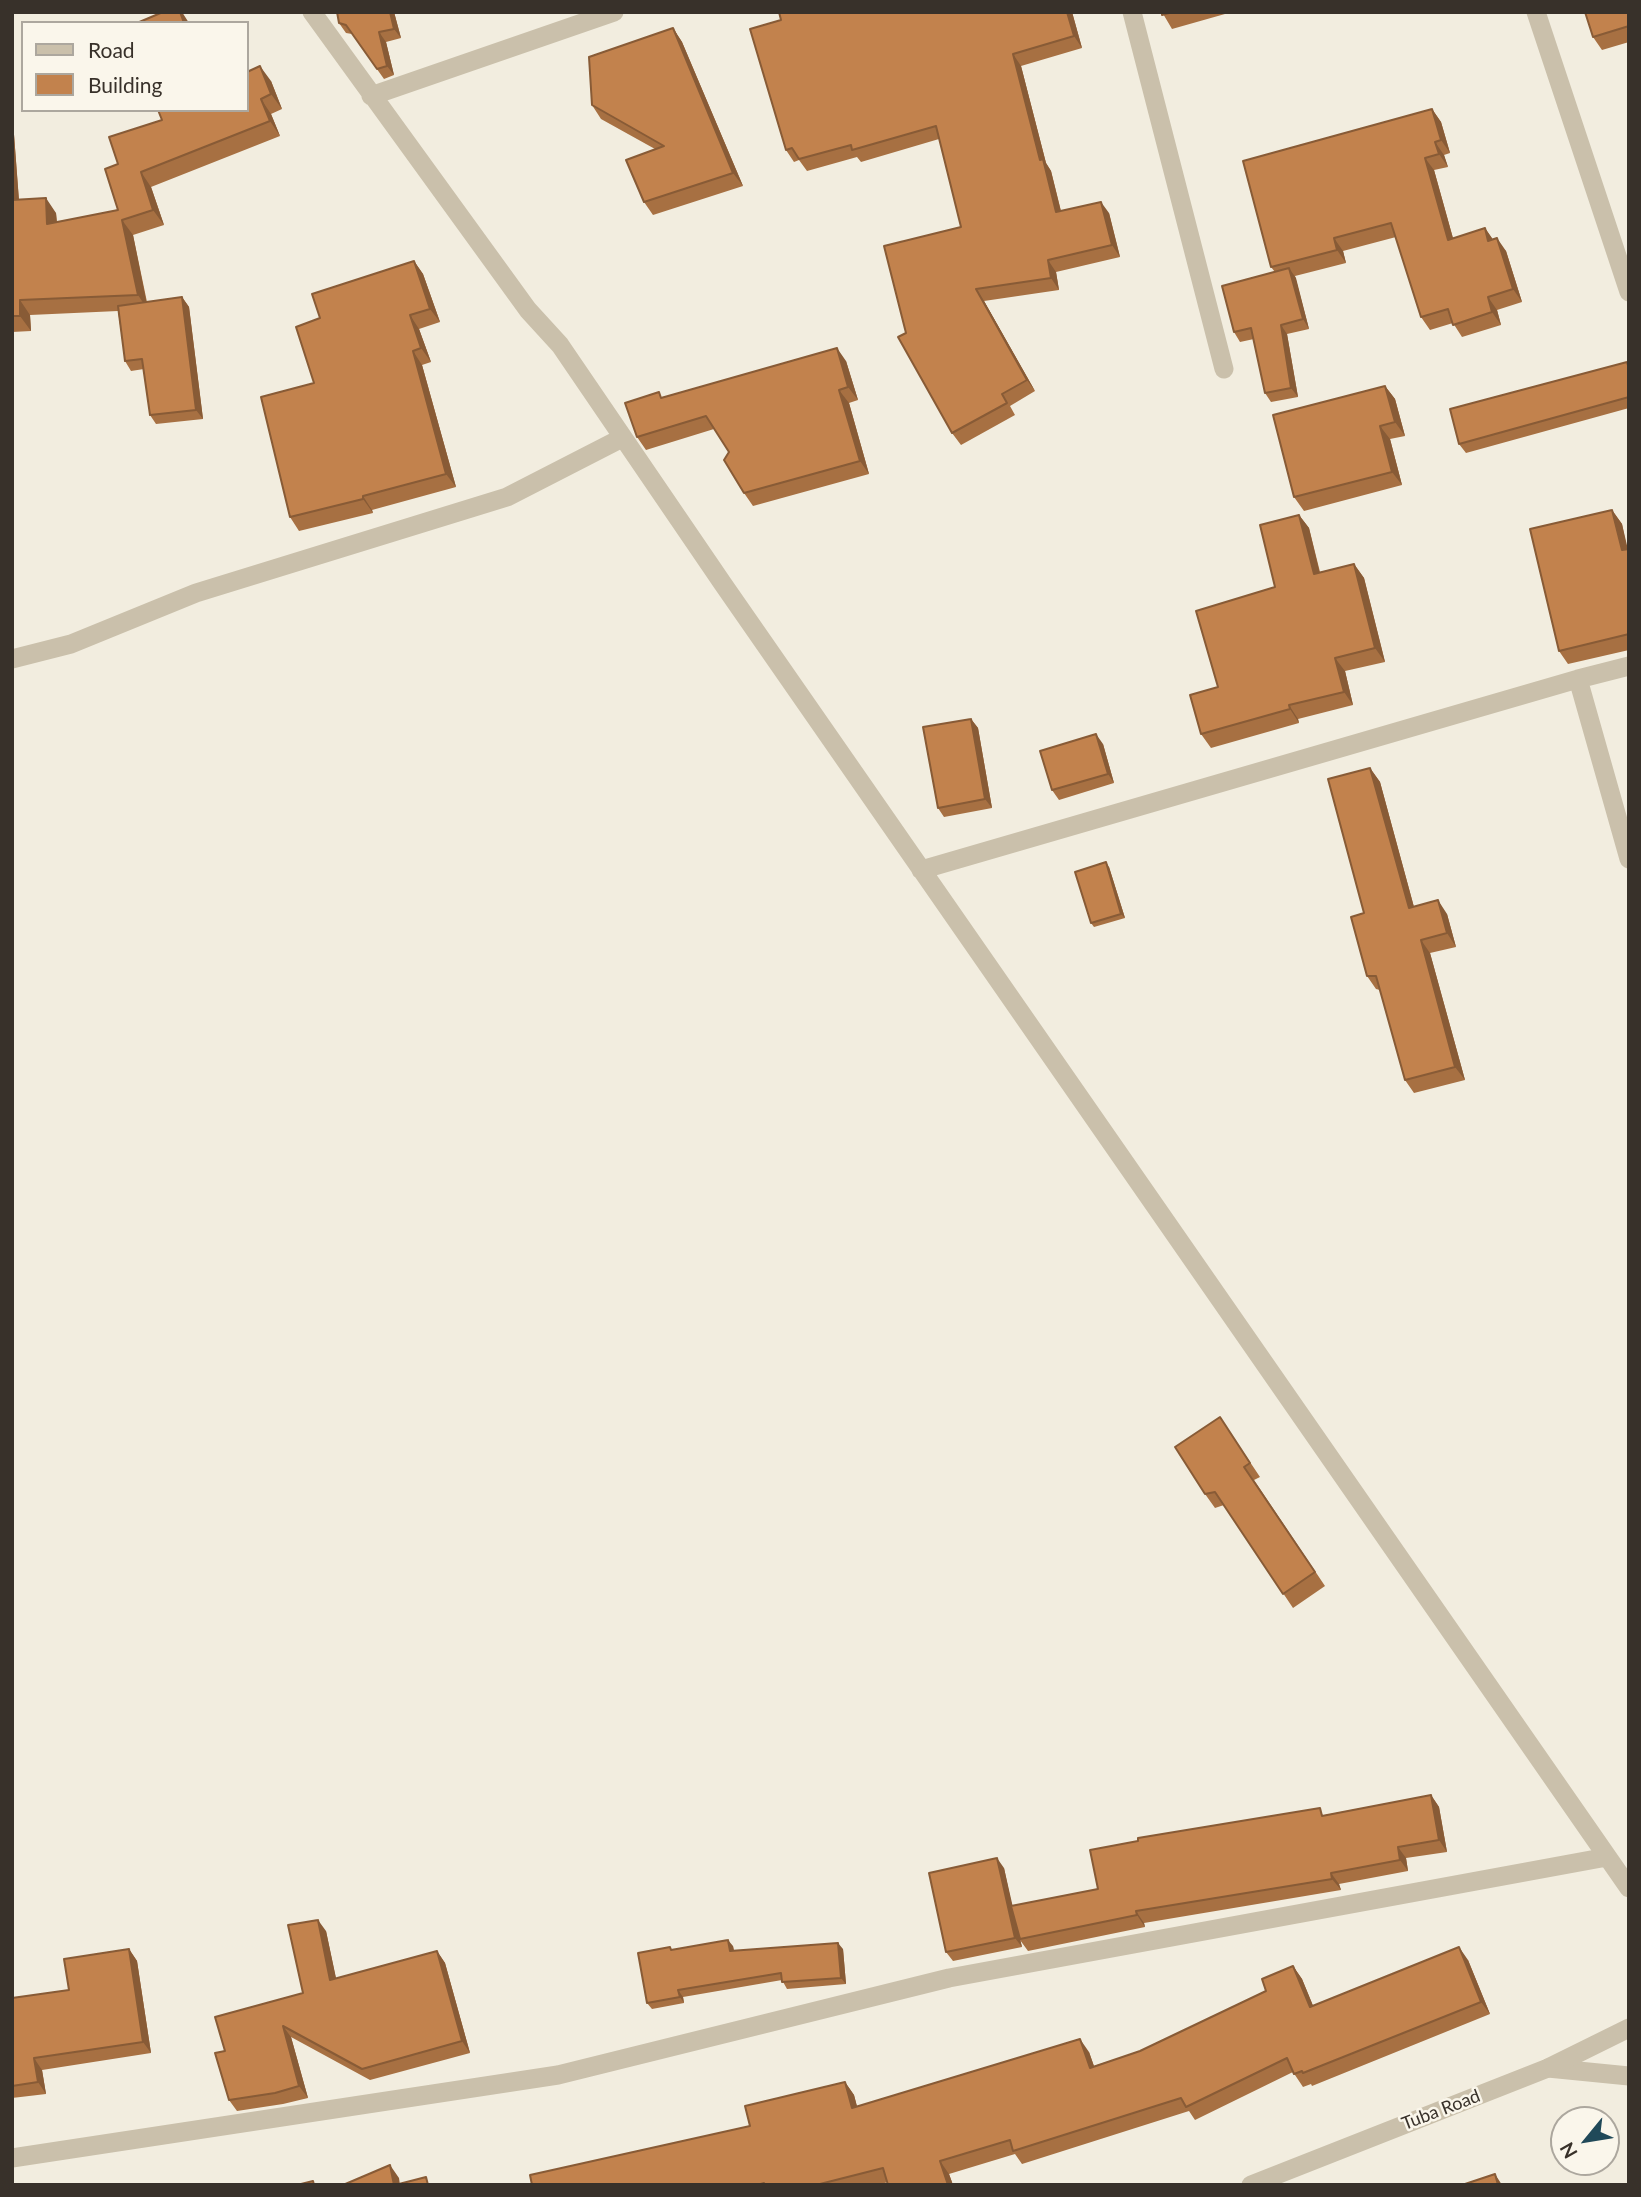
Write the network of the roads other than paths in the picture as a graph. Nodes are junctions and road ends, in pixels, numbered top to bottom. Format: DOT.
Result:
graph roads {
  1 [pos="312,12"];
  2 [pos="614,12"];
  3 [pos="1132,12"];
  4 [pos="1536,12"];
  5 [pos="371,96"];
  6 [pos="1629,292"];
  7 [pos="1224,369"];
  8 [pos="622,438"];
  9 [pos="12,659"];
  10 [pos="1629,666"];
  11 [pos="1578,679"];
  12 [pos="1629,859"];
  13 [pos="921,870"];
  14 [pos="1607,1857"];
  15 [pos="1629,1888"];
  16 [pos="1629,2028"];
  17 [pos="1548,2068"];
  18 [pos="1629,2076"];
  19 [pos="12,2158"];
  20 [pos="1251,2185"];
  1 -- 5 [label="street"];
  2 -- 5 [label="street"];
  3 -- 7 [label="street"];
  4 -- 6 [label="street"];
  5 -- 8 [label="street"];
  8 -- 9 [label="street"];
  8 -- 13 [label="street"];
  10 -- 11 [label="street"];
  11 -- 12 [label="street"];
  11 -- 13 [label="street"];
  13 -- 14 [label="street"];
  14 -- 15 [label="street"];
  14 -- 19 [label="street"];
  16 -- 17 [label="street, Tuba Road"];
  17 -- 18 [label="street"];
  17 -- 20 [label="street, Tuba Road"];
}
